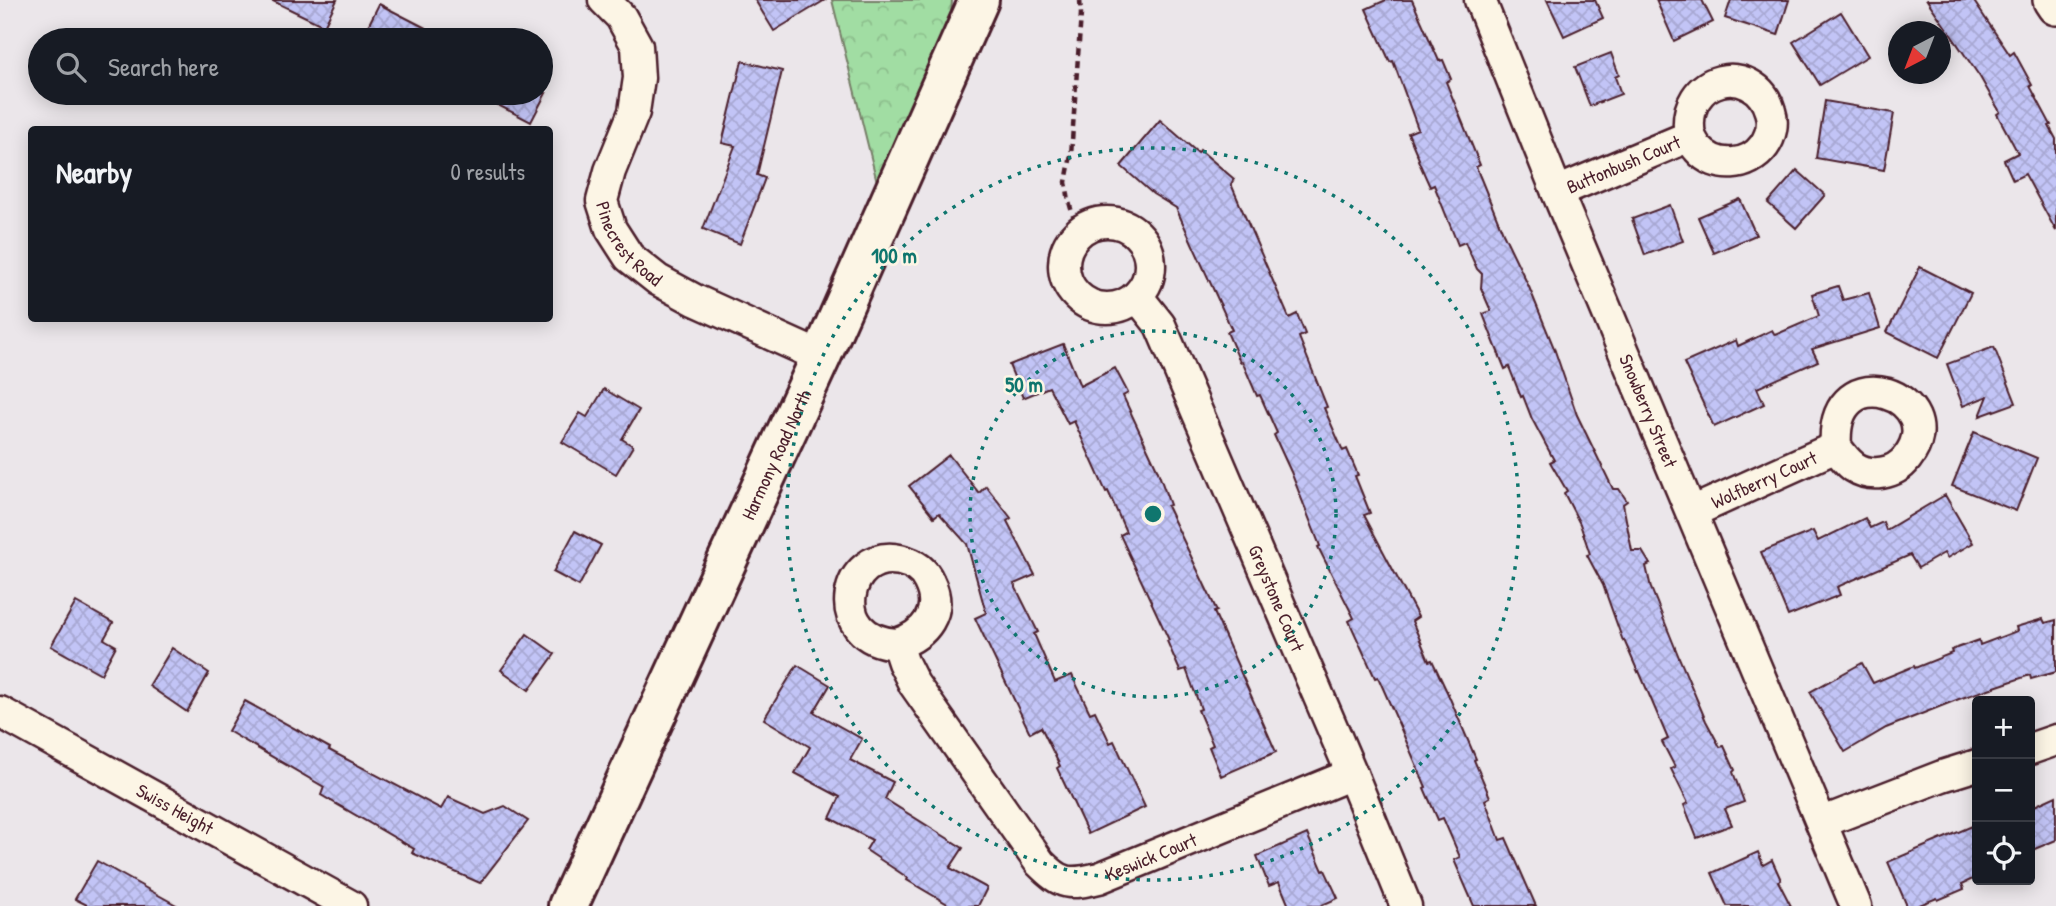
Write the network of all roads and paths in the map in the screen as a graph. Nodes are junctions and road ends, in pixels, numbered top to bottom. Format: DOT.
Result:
graph roads {
  1 [pos="604,0"];
  2 [pos="979,0"];
  3 [pos="1080,0"];
  4 [pos="1480,0"];
  5 [pos="2052,0"];
  6 [pos="2056,6"];
  7 [pos="1690,136"];
  8 [pos="1557,192"];
  9 [pos="1078,233"];
  10 [pos="1137,296"];
  11 [pos="821,357"];
  12 [pos="1836,447"];
  13 [pos="1692,512"];
  14 [pos="897,644"];
  15 [pos="0,712"];
  16 [pos="2056,740"];
  17 [pos="2035,747"];
  18 [pos="1972,767"];
  19 [pos="1352,774"];
  20 [pos="1823,822"];
  21 [pos="351,906"];
  22 [pos="568,906"];
  23 [pos="1406,906"];
  24 [pos="1856,906"];
  1 -- 11 [label="street, Pinecrest Road"];
  2 -- 11 [label="main road, Harmony Road North"];
  3 -- 9 [label="path"];
  4 -- 8 [label="street, Snowberry Street"];
  5 -- 6 [label="street"];
  7 -- 8 [label="street, Buttonbush Court"];
  8 -- 13 [label="street, Snowberry Street"];
  9 -- 10 [label="street"];
  9 -- 10 [label="street"];
  10 -- 19 [label="street, Greystone Court"];
  11 -- 22 [label="main road, Harmony Road North"];
  12 -- 13 [label="street, Wolfberry Court"];
  13 -- 20 [label="street, Snowberry Street"];
  14 -- 19 [label="street, Keswick Court"];
  15 -- 21 [label="street, Swiss Height"];
  16 -- 17 [label="street"];
  18 -- 20 [label="street"];
  19 -- 23 [label="street, Greystone Court"];
  20 -- 24 [label="street, Snowberry Street"];
}
